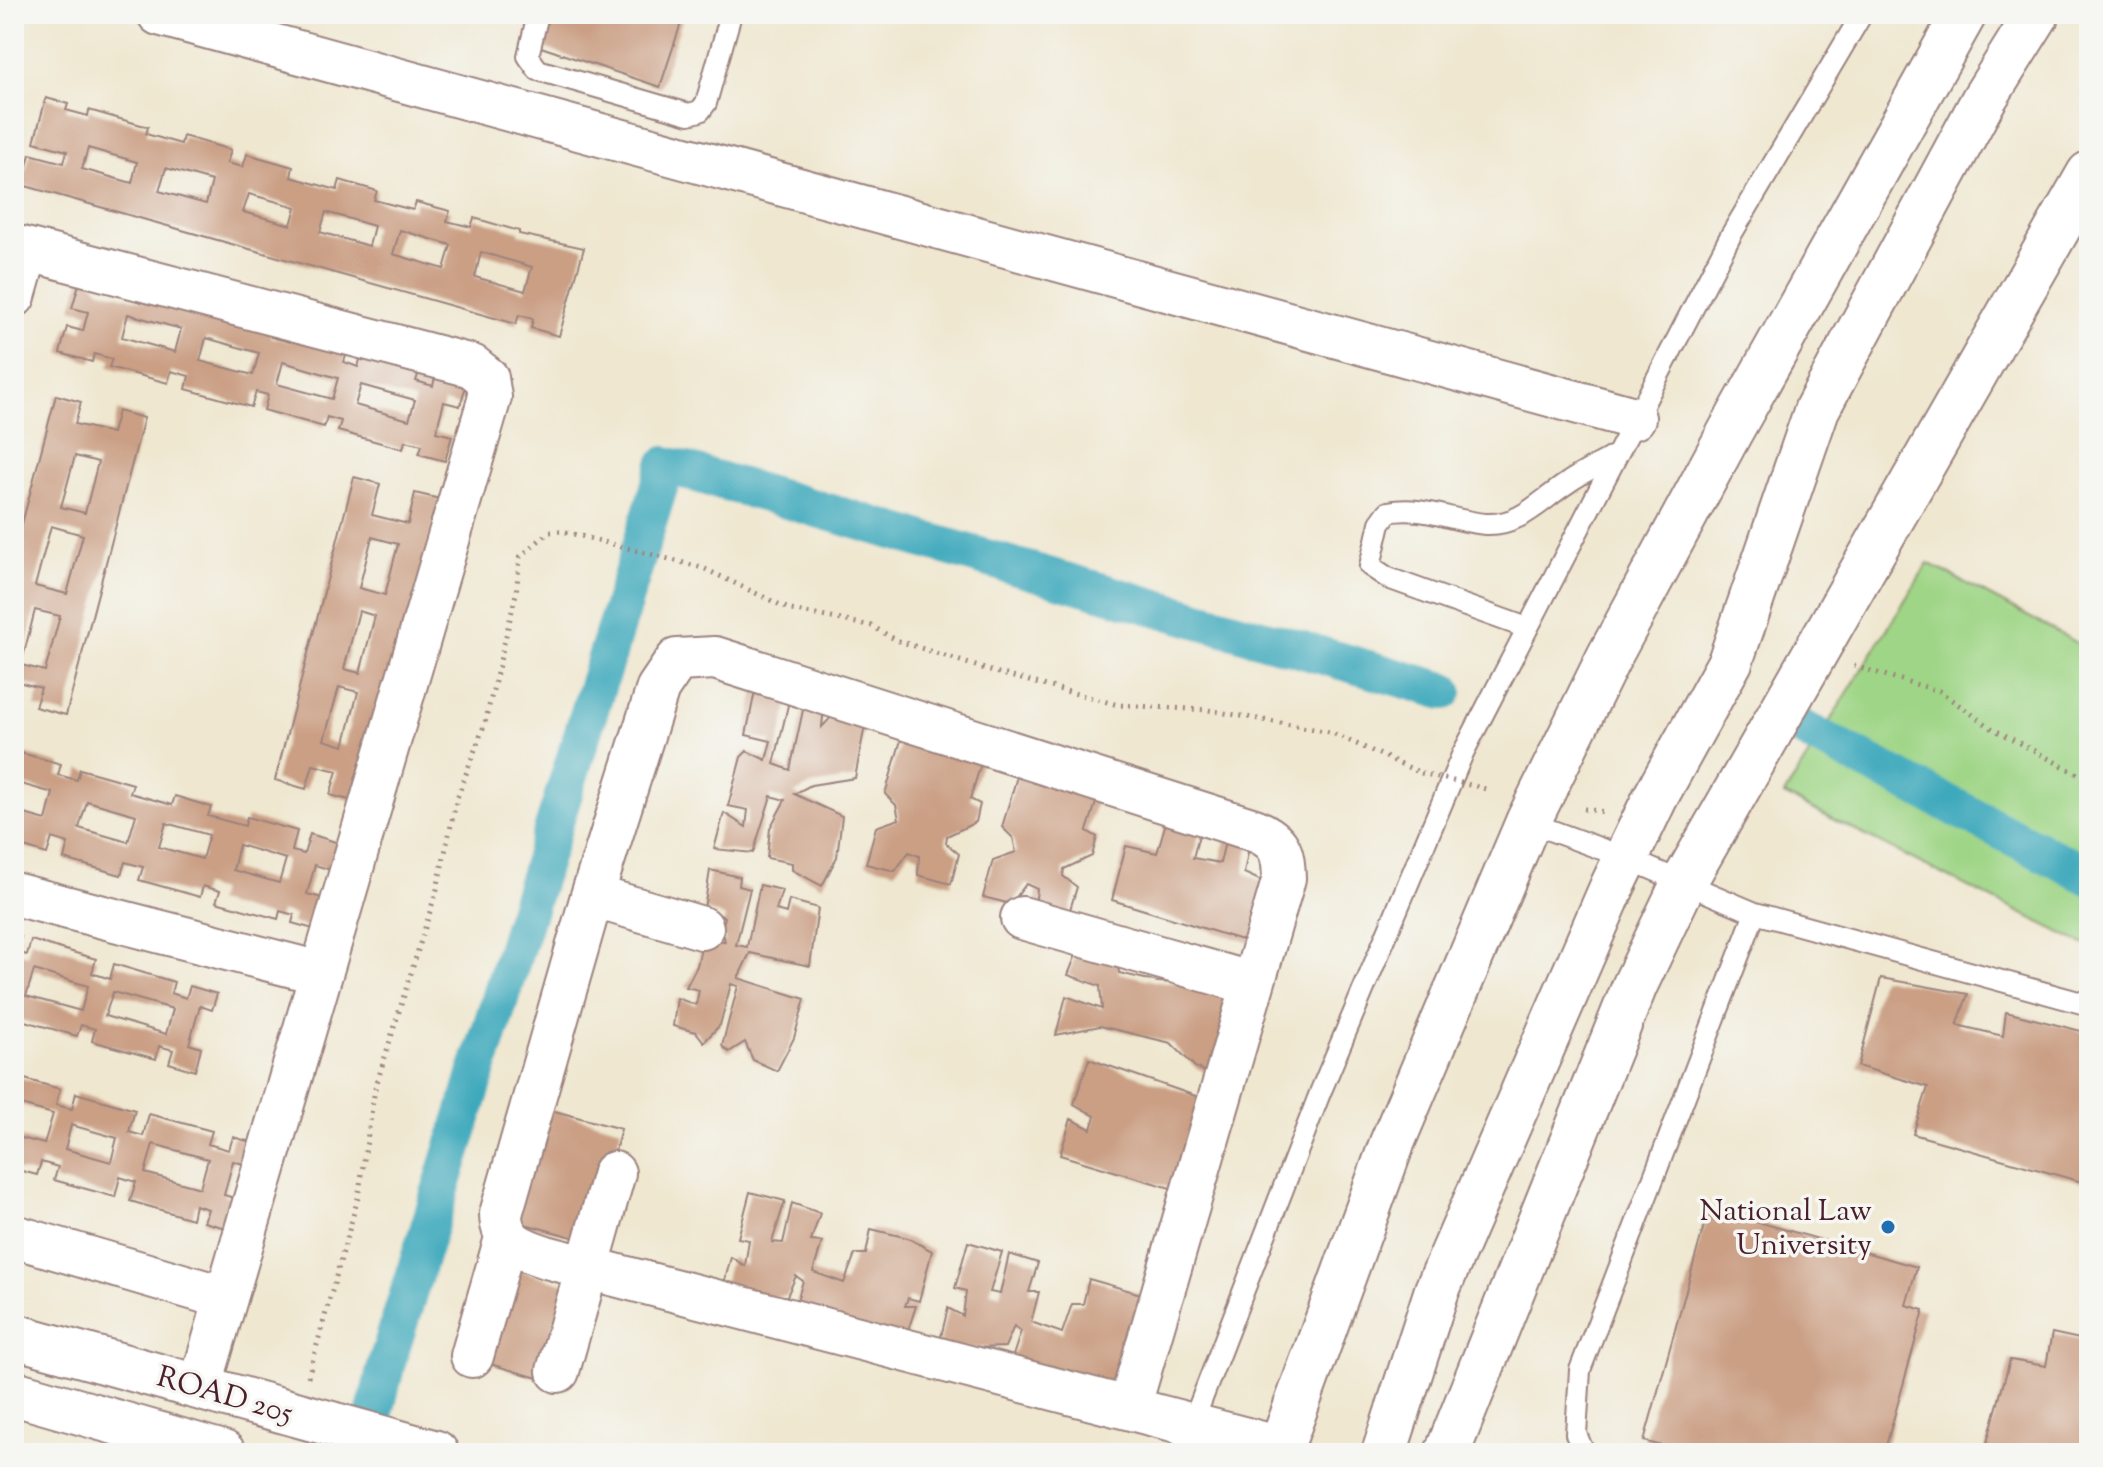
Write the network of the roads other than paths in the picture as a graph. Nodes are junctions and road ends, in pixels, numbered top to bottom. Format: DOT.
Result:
graph roads {
  1 [pos="159,14"];
  2 [pos="538,14"];
  3 [pos="731,14"];
  4 [pos="1862,14"];
  5 [pos="1964,14"];
  6 [pos="2037,14"];
  7 [pos="2089,174"];
  8 [pos="20,248"];
  9 [pos="14,296"];
  10 [pos="1634,418"];
  11 [pos="1614,456"];
  12 [pos="1527,628"];
  13 [pos="1528,822"];
  14 [pos="1626,858"];
  15 [pos="1683,884"];
  16 [pos="14,894"];
  17 [pos="592,896"];
  18 [pos="1755,913"];
  19 [pos="1022,918"];
  20 [pos="702,928"];
  21 [pos="320,973"];
  22 [pos="1253,984"];
  23 [pos="2089,1005"];
  24 [pos="614,1173"];
  25 [pos="14,1236"];
  26 [pos="506,1238"];
  27 [pos="588,1269"];
  28 [pos="226,1298"];
  29 [pos="14,1336"];
  30 [pos="472,1356"];
  31 [pos="558,1371"];
  32 [pos="200,1387"];
  33 [pos="14,1393"];
  34 [pos="1129,1408"];
  35 [pos="1186,1440"];
  36 [pos="1280,1451"];
  37 [pos="223,1453"];
  38 [pos="436,1453"];
  39 [pos="1384,1453"];
  40 [pos="1447,1453"];
  41 [pos="1584,1453"];
  1 -- 10 [label="street"];
  2 -- 3 [label="lane"];
  4 -- 10 [label="lane"];
  5 -- 13 [label="main road"];
  6 -- 14 [label="main road"];
  7 -- 15 [label="main road"];
  8 -- 9 [label="street"];
  8 -- 21 [label="street"];
  10 -- 11 [label="lane"];
  11 -- 12 [label="lane"];
  11 -- 12 [label="lane"];
  12 -- 35 [label="lane"];
  13 -- 14 [label="lane"];
  13 -- 36 [label="main road"];
  14 -- 15 [label="lane"];
  14 -- 39 [label="main road"];
  15 -- 18 [label="lane"];
  15 -- 40 [label="main road"];
  16 -- 21 [label="street"];
  17 -- 20 [label="street"];
  17 -- 22 [label="street"];
  17 -- 26 [label="street"];
  18 -- 23 [label="lane"];
  18 -- 41 [label="lane"];
  19 -- 22 [label="street"];
  21 -- 28 [label="street"];
  22 -- 34 [label="street"];
  24 -- 27 [label="street"];
  25 -- 28 [label="street"];
  26 -- 27 [label="street"];
  26 -- 30 [label="street"];
  27 -- 31 [label="street"];
  27 -- 34 [label="street"];
  28 -- 32 [label="street"];
  29 -- 32 [label="main road, ROAD 205"];
  32 -- 38 [label="main road, ROAD 205"];
  33 -- 37 [label="main road, ROAD 205"];
  34 -- 35 [label="street"];
  35 -- 36 [label="street"];
}
